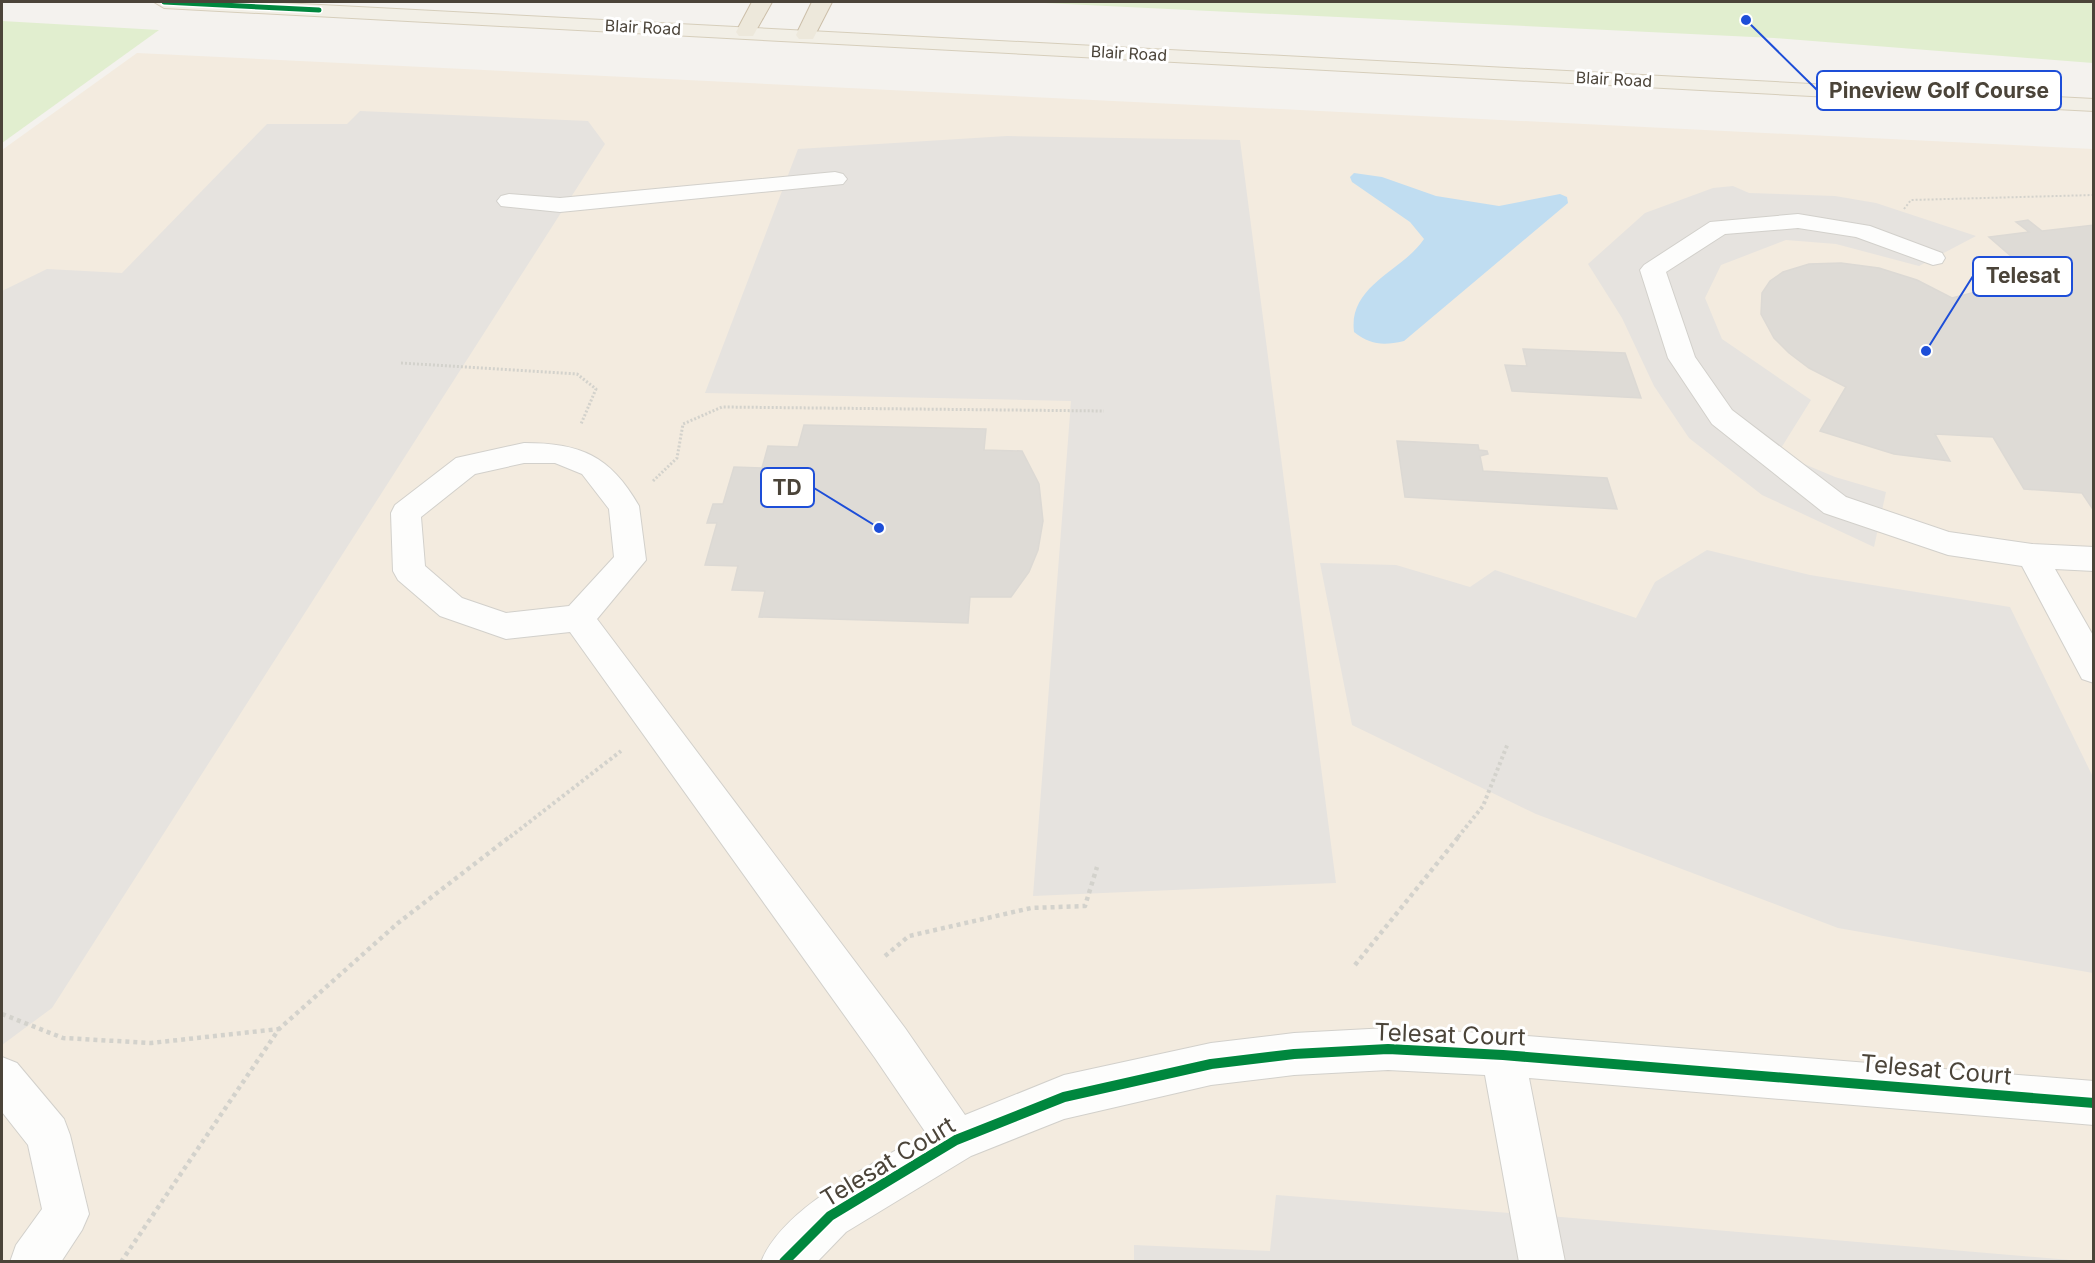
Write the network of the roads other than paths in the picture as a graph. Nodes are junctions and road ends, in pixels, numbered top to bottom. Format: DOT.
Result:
graph roads {
  1 [pos="164,2"];
  2 [pos="762,2"];
  3 [pos="822,2"];
  4 [pos="746,32"];
  5 [pos="806,35"];
  6 [pos="2094,105"];
  7 [pos="835,179"];
  8 [pos="509,201"];
  9 [pos="1933,258"];
  10 [pos="2032,556"];
  11 [pos="2094,559"];
  12 [pos="578,618"];
  13 [pos="2094,669"];
  14 [pos="1503,1055"];
  15 [pos="2,1078"];
  16 [pos="2094,1103"];
  17 [pos="956,1140"];
  18 [pos="33,1262"];
  19 [pos="784,1262"];
  20 [pos="1542,1262"];
  1 -- 4 [label="main road, Blair Road"];
  2 -- 4 [label="highway"];
  3 -- 5 [label="highway"];
  4 -- 5 [label="main road, Blair Road"];
  5 -- 6 [label="main road, Blair Road"];
  7 -- 8 [label="street"];
  9 -- 10 [label="street"];
  10 -- 11 [label="street"];
  10 -- 13 [label="street"];
  12 -- 12 [label="street"];
  12 -- 17 [label="street"];
  14 -- 16 [label="street, Telesat Court"];
  14 -- 17 [label="street, Telesat Court"];
  14 -- 20 [label="street"];
  15 -- 18 [label="street"];
  17 -- 19 [label="street, Telesat Court"];
}
